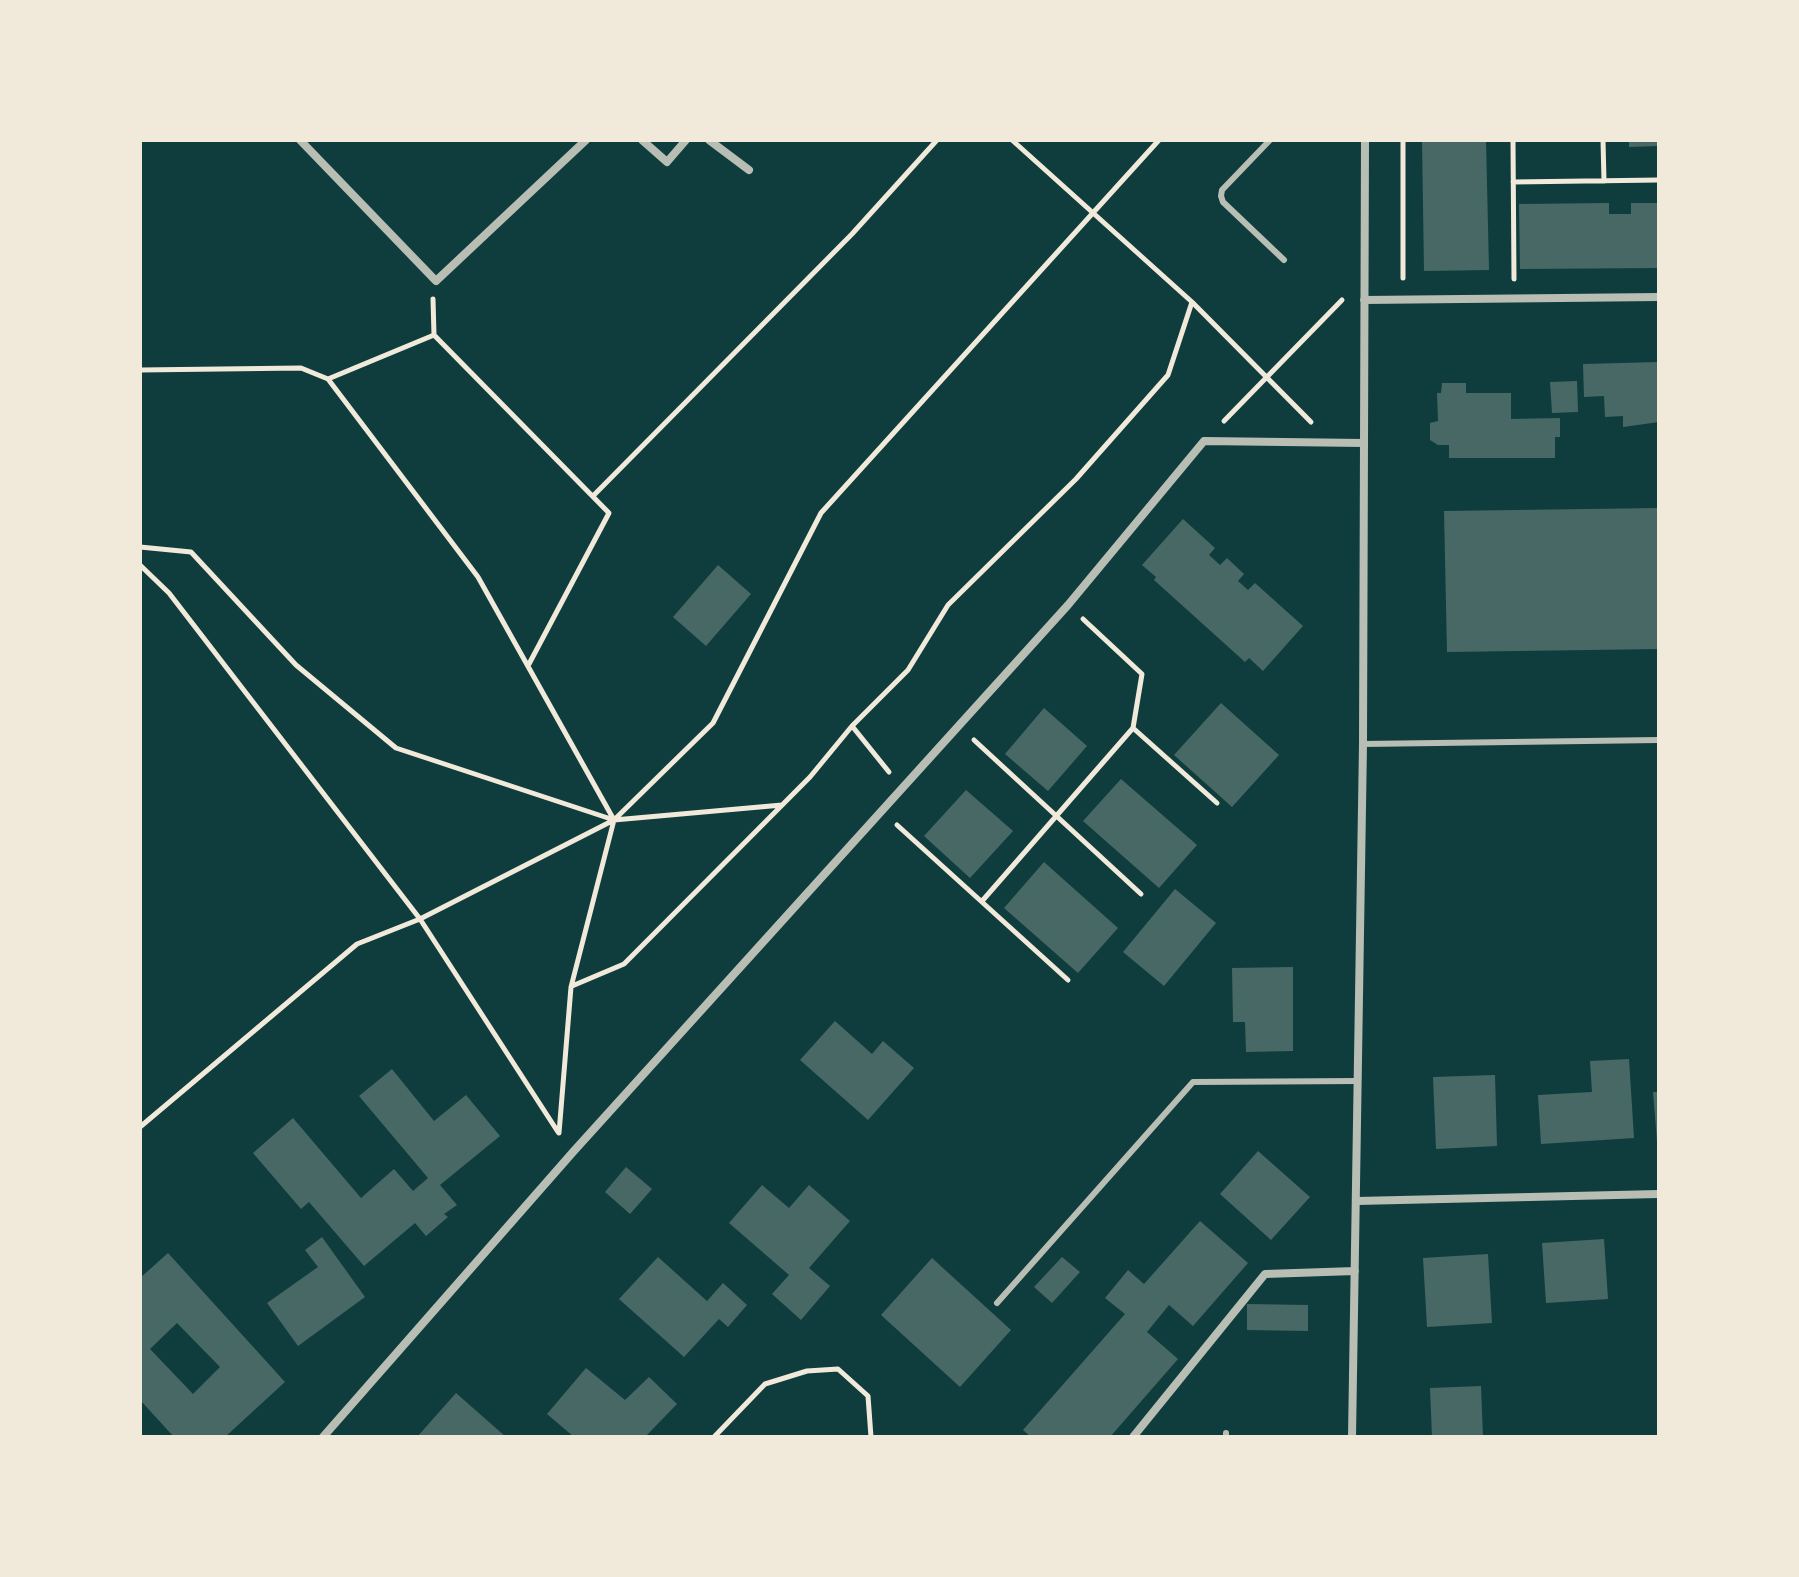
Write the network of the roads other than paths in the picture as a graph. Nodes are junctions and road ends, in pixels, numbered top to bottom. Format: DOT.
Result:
graph roads {
  1 [pos="300,140"];
  2 [pos="586,140"];
  3 [pos="642,140"];
  4 [pos="686,140"];
  5 [pos="709,140"];
  6 [pos="1270,140"];
  7 [pos="1365,140"];
  8 [pos="749,170"];
  9 [pos="1284,260"];
  10 [pos="1659,297"];
  11 [pos="1364,300"];
  12 [pos="1363,443"];
  13 [pos="1659,740"];
  14 [pos="1363,744"];
  15 [pos="1358,1081"];
  16 [pos="1659,1194"];
  17 [pos="1357,1201"];
  18 [pos="1355,1271"];
  19 [pos="997,1303"];
  20 [pos="323,1437"];
  21 [pos="1133,1437"];
  22 [pos="1352,1437"];
  1 -- 2 [label="street"];
  3 -- 4 [label="street"];
  5 -- 8 [label="street"];
  6 -- 9 [label="lane"];
  7 -- 11 [label="street"];
  10 -- 11 [label="street"];
  11 -- 12 [label="street"];
  12 -- 14 [label="street"];
  12 -- 20 [label="street"];
  13 -- 14 [label="lane"];
  14 -- 15 [label="street"];
  15 -- 17 [label="street"];
  15 -- 19 [label="lane"];
  16 -- 17 [label="street"];
  17 -- 18 [label="street"];
  18 -- 21 [label="street"];
  18 -- 22 [label="street"];
}
